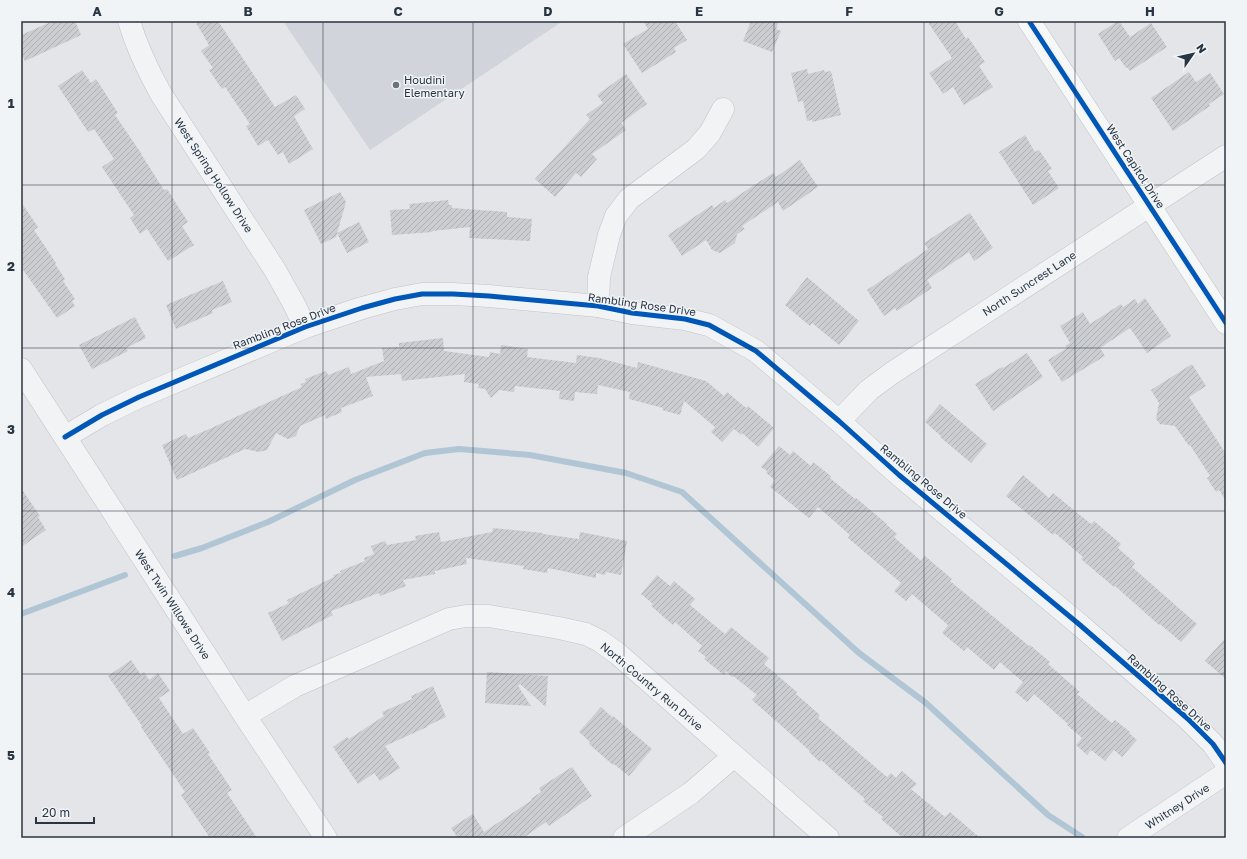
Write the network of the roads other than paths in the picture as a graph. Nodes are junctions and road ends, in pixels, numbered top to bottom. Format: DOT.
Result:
graph roads {
  1 [pos="129,21"];
  2 [pos="1029,21"];
  3 [pos="723,109"];
  4 [pos="1226,156"];
  5 [pos="1149,205"];
  6 [pos="598,306"];
  7 [pos="1226,323"];
  8 [pos="305,326"];
  9 [pos="21,369"];
  10 [pos="839,421"];
  11 [pos="65,437"];
  12 [pos="245,716"];
  13 [pos="734,756"];
  14 [pos="1226,763"];
  15 [pos="1226,773"];
  16 [pos="326,838"];
  17 [pos="624,838"];
  18 [pos="828,838"];
  19 [pos="1128,838"];
  1 -- 8 [label="street, West Spring Hollow Drive"];
  2 -- 5 [label="street, West Capitol Drive"];
  3 -- 6 [label="street"];
  4 -- 5 [label="street, North Suncrest Lane"];
  5 -- 7 [label="street, West Capitol Drive"];
  5 -- 10 [label="street, North Suncrest Lane"];
  6 -- 8 [label="street, Rambling Rose Drive"];
  6 -- 10 [label="street, Rambling Rose Drive"];
  8 -- 11 [label="street, Rambling Rose Drive"];
  9 -- 11 [label="street, West Twin Willows Drive"];
  10 -- 14 [label="street, Rambling Rose Drive"];
  11 -- 12 [label="street, West Twin Willows Drive"];
  12 -- 13 [label="street, North Country Run Drive"];
  12 -- 16 [label="street, West Twin Willows Drive"];
  13 -- 17 [label="street"];
  13 -- 18 [label="street, North Country Run Drive"];
  15 -- 19 [label="street, Whitney Drive"];
}
